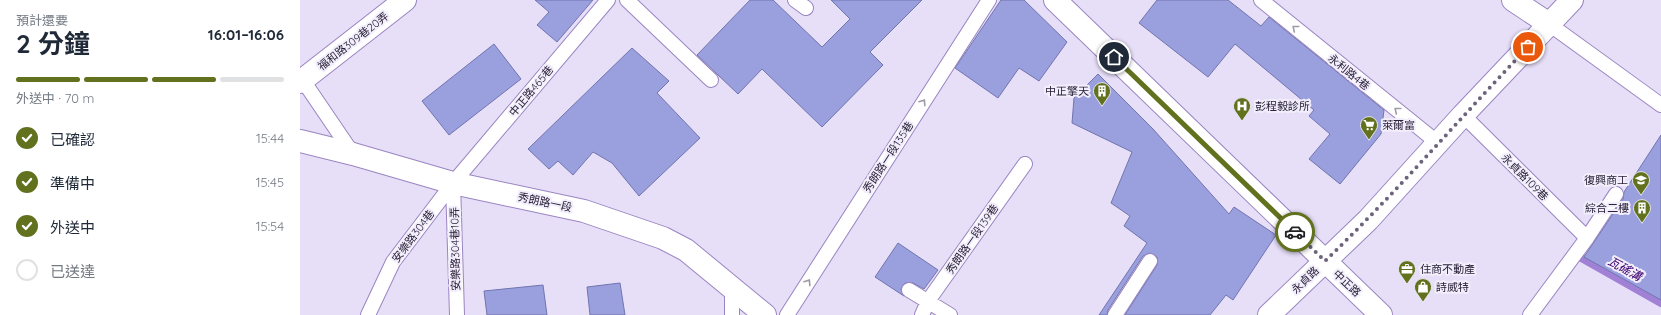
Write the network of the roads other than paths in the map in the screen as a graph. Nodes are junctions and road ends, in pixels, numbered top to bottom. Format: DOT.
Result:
graph roads {
  1 [pos="405,0"];
  2 [pos="608,0"];
  3 [pos="627,0"];
  4 [pos="989,0"];
  5 [pos="1055,0"];
  6 [pos="1261,0"];
  7 [pos="1513,0"];
  8 [pos="1572,0"];
  9 [pos="1549,24"];
  10 [pos="301,80"];
  11 [pos="711,80"];
  12 [pos="1661,105"];
  13 [pos="1463,115"];
  14 [pos="300,141"];
  15 [pos="1438,143"];
  16 [pos="353,154"];
  17 [pos="1025,164"];
  18 [pos="453,183"];
  19 [pos="1616,194"];
  20 [pos="1587,238"];
  21 [pos="1150,261"];
  22 [pos="1325,261"];
  23 [pos="732,289"];
  24 [pos="908,290"];
  25 [pos="928,301"];
  26 [pos="368,315"];
  27 [pos="457,315"];
  28 [pos="732,315"];
  29 [pos="765,315"];
  30 [pos="787,315"];
  31 [pos="922,315"];
  32 [pos="950,315"];
  33 [pos="1115,315"];
  34 [pos="1269,315"];
  35 [pos="1381,315"];
  36 [pos="1530,315"];
  1 -- 10 [label="street, 福和路309巷20弄"];
  2 -- 18 [label="lane, 中正路465巷"];
  3 -- 11 [label="lane"];
  30 -- 4 [label="lane, 秀朗路一段135巷, one-way"];
  5 -- 22 [label="street, 中正路"];
  15 -- 6 [label="lane, 永利路4巷, one-way"];
  7 -- 9 [label="street"];
  8 -- 9 [label="street, 永貞路"];
  9 -- 12 [label="lane"];
  9 -- 13 [label="street, 永貞路"];
  10 -- 16 [label="lane"];
  13 -- 15 [label="street, 永貞路"];
  13 -- 20 [label="lane, 永貞路109巷"];
  14 -- 16 [label="street, 秀朗路一段"];
  15 -- 22 [label="street, 永貞路"];
  16 -- 18 [label="street, 秀朗路一段"];
  17 -- 25 [label="lane, 秀朗路一段139巷"];
  18 -- 23 [label="street, 秀朗路一段"];
  18 -- 26 [label="lane, 安樂路304巷"];
  18 -- 27 [label="lane, 安樂路304巷10弄"];
  19 -- 20 [label="lane"];
  20 -- 36 [label="lane"];
  21 -- 33 [label="lane"];
  22 -- 34 [label="street, 永貞路"];
  22 -- 35 [label="street, 中正路"];
  23 -- 28 [label="lane"];
  23 -- 29 [label="street, 秀朗路一段"];
  24 -- 25 [label="lane"];
  25 -- 31 [label="lane, 秀朗路一段139巷"];
  25 -- 32 [label="lane"];
}
